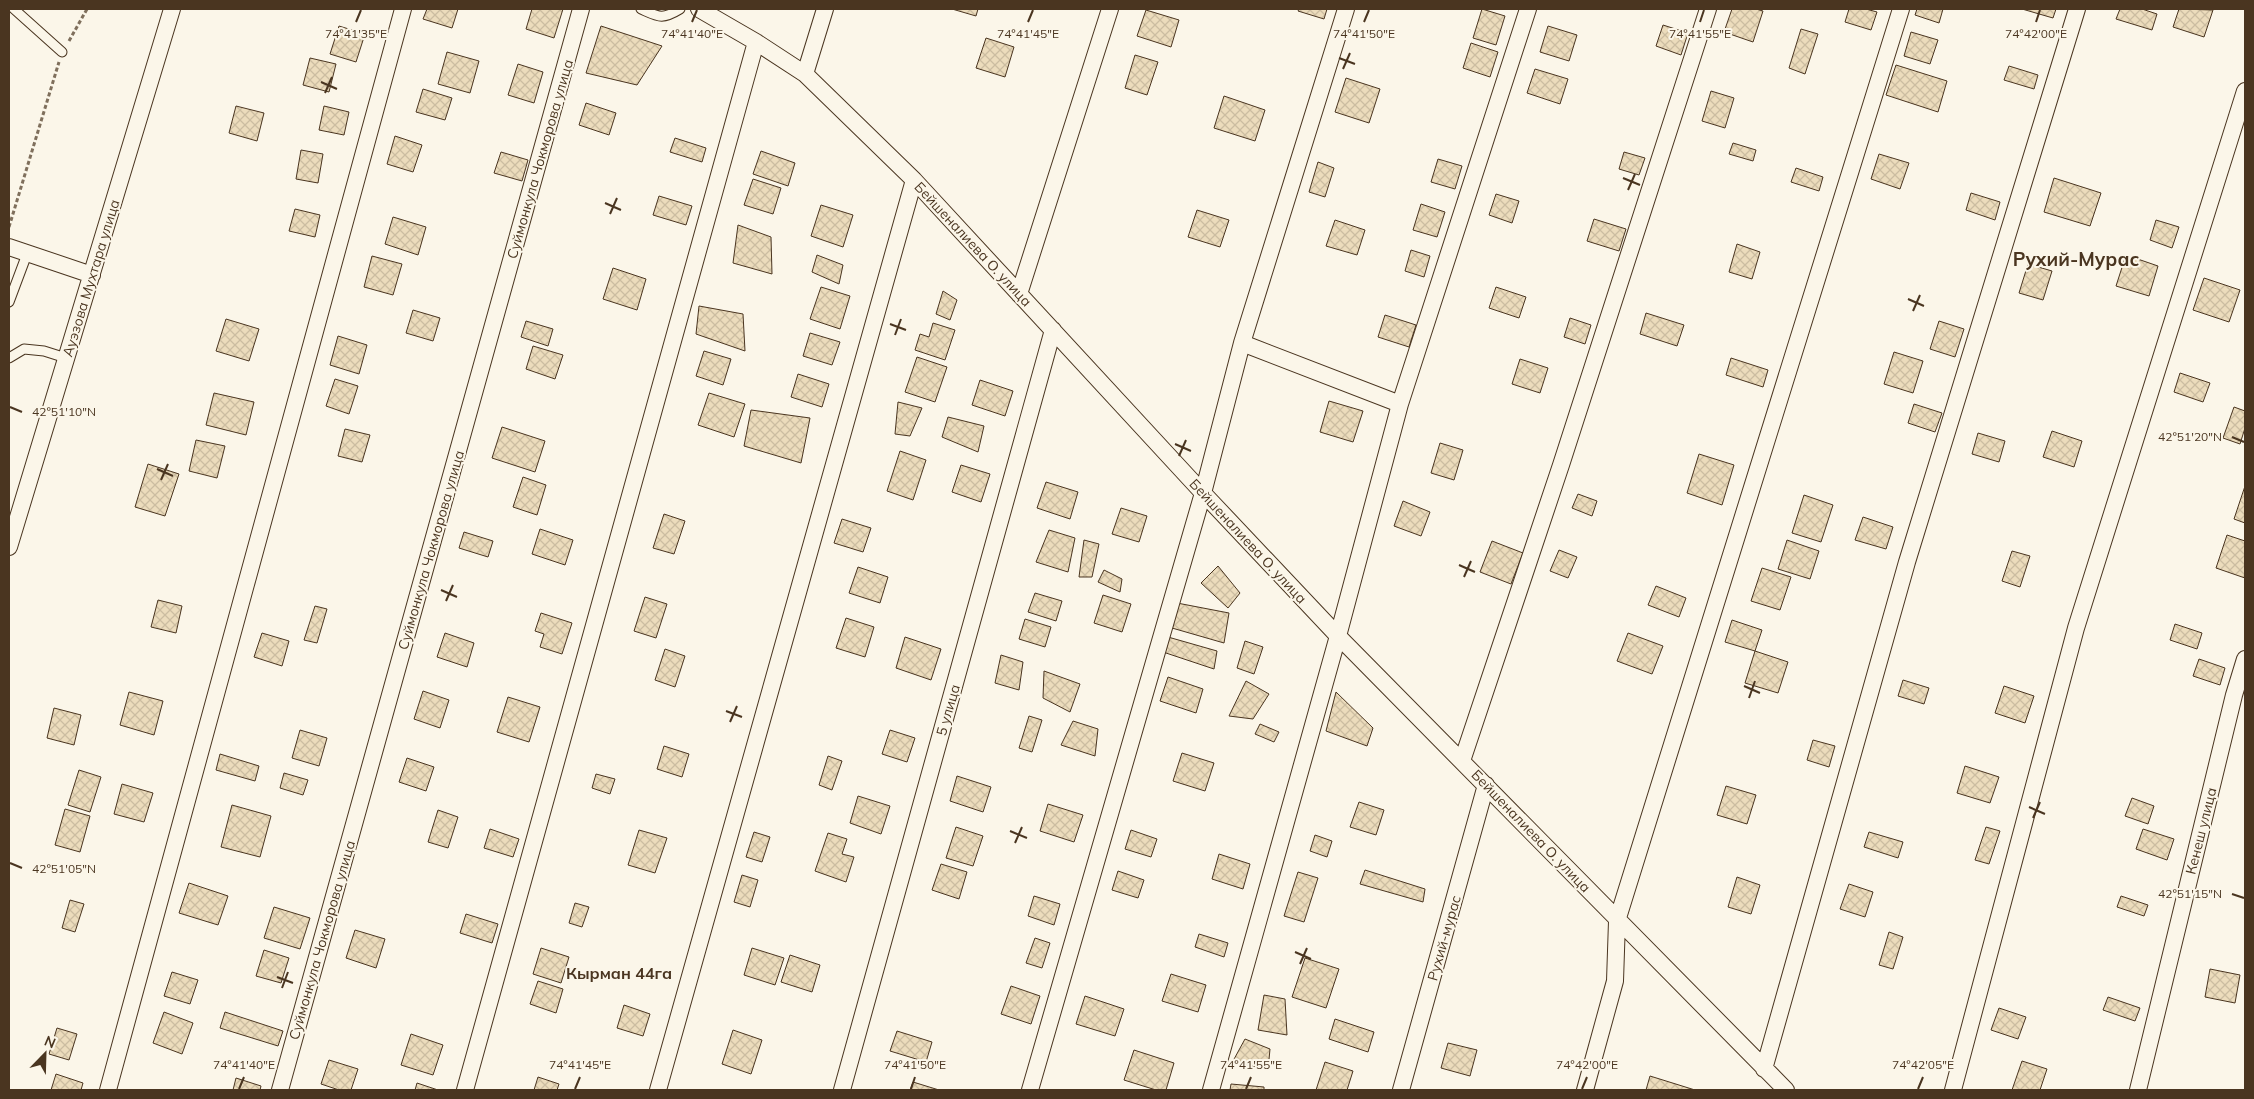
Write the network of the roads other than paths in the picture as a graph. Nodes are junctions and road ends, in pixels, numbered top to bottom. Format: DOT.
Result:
graph roads {
  1 [pos="14,9"];
  2 [pos="172,9"];
  3 [pos="403,9"];
  4 [pos="582,9"];
  5 [pos="641,9"];
  6 [pos="680,9"];
  7 [pos="699,9"];
  8 [pos="826,9"];
  9 [pos="1110,9"];
  10 [pos="1346,9"];
  11 [pos="1528,9"];
  12 [pos="1708,9"];
  13 [pos="1901,9"];
  14 [pos="2077,9"];
  15 [pos="756,42"];
  16 [pos="62,52"];
  17 [pos="805,74"];
  18 [pos="2245,91"];
  19 [pos="914,180"];
  20 [pos="9,247"];
  21 [pos="27,254"];
  22 [pos="92,275"];
  23 [pos="1019,294"];
  24 [pos="9,302"];
  25 [pos="1053,330"];
  26 [pos="1242,343"];
  27 [pos="9,358"];
  28 [pos="66,358"];
  29 [pos="1400,404"];
  30 [pos="1202,493"];
  31 [pos="9,547"];
  32 [pos="1338,636"];
  33 [pos="2245,659"];
  34 [pos="1462,761"];
  35 [pos="1486,785"];
  36 [pos="1617,921"];
  37 [pos="1764,1069"];
  38 [pos="108,1090"];
  39 [pos="280,1090"];
  40 [pos="465,1090"];
  41 [pos="658,1090"];
  42 [pos="842,1090"];
  43 [pos="1030,1090"];
  44 [pos="1211,1090"];
  45 [pos="1401,1090"];
  46 [pos="1585,1090"];
  47 [pos="1786,1090"];
  48 [pos="1953,1090"];
  49 [pos="2138,1090"];
  1 -- 16 [label="lane"];
  2 -- 22 [label="street, Ауэзова Мухтара улица"];
  3 -- 38 [label="street"];
  4 -- 39 [label="street, Суймонкула Чокморова улица"];
  5 -- 6 [label="lane"];
  7 -- 15 [label="street, Бейшеналиева О. улица"];
  8 -- 17 [label="street"];
  9 -- 23 [label="street"];
  10 -- 26 [label="street"];
  11 -- 29 [label="street"];
  12 -- 34 [label="street"];
  13 -- 36 [label="street"];
  14 -- 37 [label="street"];
  15 -- 17 [label="street, Бейшеналиева О. улица"];
  15 -- 40 [label="street"];
  17 -- 19 [label="street, Бейшеналиева О. улица"];
  18 -- 48 [label="street"];
  19 -- 23 [label="street, Бейшеналиева О. улица"];
  19 -- 41 [label="street"];
  20 -- 21 [label="street"];
  21 -- 22 [label="street"];
  21 -- 24 [label="lane"];
  22 -- 28 [label="street, Ауэзова Мухтара улица"];
  23 -- 25 [label="street, Бейшеналиева О. улица"];
  25 -- 30 [label="street, Бейшеналиева О. улица"];
  25 -- 42 [label="street, 5 улица"];
  26 -- 29 [label="street"];
  26 -- 30 [label="street"];
  27 -- 28 [label="lane"];
  28 -- 31 [label="street, Ауэзова Мухтара улица"];
  29 -- 32 [label="street"];
  30 -- 32 [label="street, Бейшеналиева О. улица"];
  30 -- 43 [label="street"];
  32 -- 34 [label="street, Бейшеналиева О. улица"];
  32 -- 44 [label="street"];
  33 -- 49 [label="street, Кенеш улица"];
  34 -- 35 [label="street, Бейшеналиева О. улица"];
  35 -- 36 [label="street, Бейшеналиева О. улица"];
  35 -- 45 [label="street, Рухий-мурас"];
  36 -- 37 [label="street, Бейшеналиева О. улица"];
  36 -- 46 [label="street"];
  37 -- 47 [label="street, Бейшеналиева О. улица"];
}
